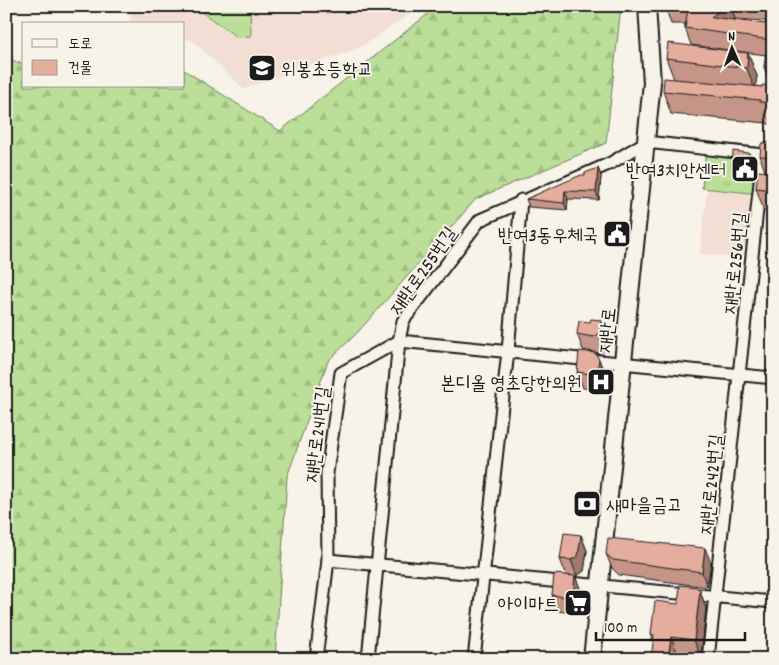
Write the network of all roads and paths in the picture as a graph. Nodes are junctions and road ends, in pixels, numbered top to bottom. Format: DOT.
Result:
graph roads {
  1 [pos="647,6"];
  2 [pos="646,142"];
  3 [pos="768,155"];
  4 [pos="521,200"];
  5 [pos="399,341"];
  6 [pos="508,351"];
  7 [pos="623,362"];
  8 [pos="740,374"];
  9 [pos="773,378"];
  10 [pos="328,560"];
  11 [pos="378,565"];
  12 [pos="483,575"];
  13 [pos="600,586"];
  14 [pos="716,597"];
  15 [pos="773,602"];
  16 [pos="316,659"];
  17 [pos="368,659"];
  18 [pos="474,659"];
  19 [pos="592,659"];
  20 [pos="708,659"];
  1 -- 2 [label="main road, 재반로"];
  2 -- 3 [label="street"];
  2 -- 4 [label="street, 재반로255번길"];
  2 -- 7 [label="main road, 재반로"];
  3 -- 8 [label="street, 재반로256번길"];
  4 -- 5 [label="street, 재반로255번길"];
  4 -- 6 [label="street"];
  5 -- 6 [label="street, 재반로255번길"];
  5 -- 10 [label="street, 재반로241번길"];
  5 -- 11 [label="street"];
  6 -- 7 [label="street, 재반로255번길"];
  6 -- 12 [label="street"];
  7 -- 8 [label="street"];
  7 -- 13 [label="main road, 재반로"];
  8 -- 9 [label="street"];
  8 -- 14 [label="street, 재반로242번길"];
  10 -- 11 [label="street"];
  10 -- 16 [label="street"];
  11 -- 12 [label="street"];
  11 -- 17 [label="street"];
  12 -- 13 [label="street"];
  12 -- 18 [label="street"];
  13 -- 14 [label="street"];
  13 -- 19 [label="main road, 재반로"];
  14 -- 15 [label="street"];
  14 -- 20 [label="street, 재반로242번길"];
}
